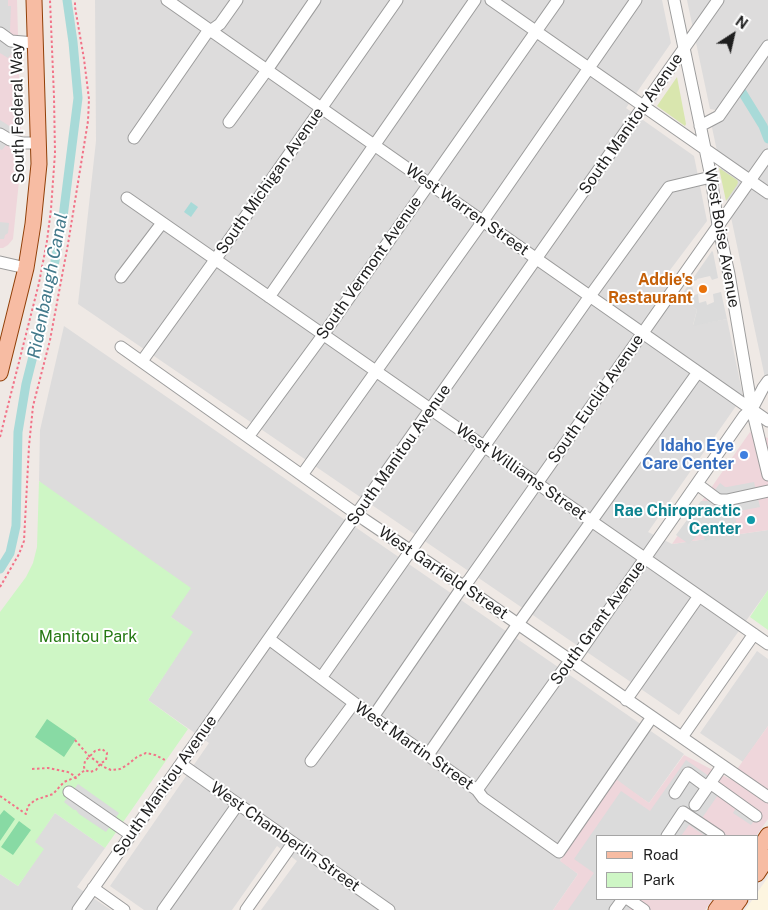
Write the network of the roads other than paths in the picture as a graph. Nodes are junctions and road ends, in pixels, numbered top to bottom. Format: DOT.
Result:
graph roads {
  1 [pos="34,0"];
  2 [pos="167,0"];
  3 [pos="237,0"];
  4 [pos="315,0"];
  5 [pos="397,0"];
  6 [pos="475,0"];
  7 [pos="491,0"];
  8 [pos="558,0"];
  9 [pos="636,0"];
  10 [pos="674,0"];
  11 [pos="718,0"];
  12 [pos="211,31"];
  13 [pos="536,31"];
  14 [pos="0,33"];
  15 [pos="35,43"];
  16 [pos="768,46"];
  17 [pos="684,48"];
  18 [pos="589,68"];
  19 [pos="267,70"];
  20 [pos="644,106"];
  21 [pos="321,108"];
  22 [pos="228,122"];
  23 [pos="700,126"];
  24 [pos="0,134"];
  25 [pos="134,138"];
  26 [pos="38,144"];
  27 [pos="375,146"];
  28 [pos="705,149"];
  29 [pos="768,155"];
  30 [pos="711,177"];
  31 [pos="750,181"];
  32 [pos="429,184"];
  33 [pos="768,193"];
  34 [pos="127,198"];
  35 [pos="483,221"];
  36 [pos="162,222"];
  37 [pos="718,225"];
  38 [pos="536,259"];
  39 [pos="215,260"];
  40 [pos="0,262"];
  41 [pos="26,268"];
  42 [pos="121,277"];
  43 [pos="590,296"];
  44 [pos="269,297"];
  45 [pos="5,333"];
  46 [pos="643,333"];
  47 [pos="323,335"];
  48 [pos="121,347"];
  49 [pos="142,361"];
  50 [pos="376,371"];
  51 [pos="698,372"];
  52 [pos="0,373"];
  53 [pos="768,381"];
  54 [pos="752,409"];
  55 [pos="431,410"];
  56 [pos="768,421"];
  57 [pos="248,437"];
  58 [pos="484,446"];
  59 [pos="302,475"];
  60 [pos="768,475"];
  61 [pos="537,483"];
  62 [pos="697,484"];
  63 [pos="768,491"];
  64 [pos="357,514"];
  65 [pos="590,521"];
  66 [pos="410,550"];
  67 [pos="645,558"];
  68 [pos="463,586"];
  69 [pos="699,596"];
  70 [pos="518,624"];
  71 [pos="754,634"];
  72 [pos="269,639"];
  73 [pos="768,644"];
  74 [pos="571,661"];
  75 [pos="321,678"];
  76 [pos="626,700"];
  77 [pos="354,703"];
  78 [pos="373,717"];
  79 [pos="652,717"];
  80 [pos="682,737"];
  81 [pos="428,755"];
  82 [pos="310,761"];
  83 [pos="181,764"];
  84 [pos="722,766"];
  85 [pos="709,785"];
  86 [pos="477,790"];
  87 [pos="69,792"];
  88 [pos="674,793"];
  89 [pos="768,797"];
  90 [pos="238,804"];
  91 [pos="695,805"];
  92 [pos="756,816"];
  93 [pos="667,835"];
  94 [pos="718,835"];
  95 [pos="768,835"];
  96 [pos="131,836"];
  97 [pos="293,843"];
  98 [pos="758,850"];
  99 [pos="768,857"];
  100 [pos="758,872"];
  101 [pos="94,888"];
  102 [pos="629,900"];
  103 [pos="78,910"];
  104 [pos="124,910"];
  105 [pos="163,910"];
  106 [pos="246,910"];
  107 [pos="388,910"];
  108 [pos="644,910"];
  1 -- 15 [label="main road, South Federal Way"];
  2 -- 12 [label="street, West Warren Street"];
  3 -- 12 [label="street"];
  4 -- 19 [label="street"];
  5 -- 21 [label="street, South Michigan Avenue"];
  6 -- 27 [label="street"];
  7 -- 13 [label="street"];
  8 -- 13 [label="street, South Vermont Avenue"];
  9 -- 18 [label="street"];
  10 -- 17 [label="street, West Boise Avenue"];
  11 -- 17 [label="street, South Manitou Avenue"];
  12 -- 19 [label="street, West Warren Street"];
  12 -- 25 [label="street"];
  13 -- 18 [label="street"];
  13 -- 32 [label="street, South Vermont Avenue"];
  14 -- 15 [label="street"];
  15 -- 26 [label="main road, South Federal Way"];
  16 -- 23 [label="street"];
  17 -- 20 [label="street, South Manitou Avenue"];
  17 -- 23 [label="street, West Boise Avenue"];
  18 -- 20 [label="street"];
  18 -- 35 [label="street"];
  19 -- 21 [label="street, West Warren Street"];
  19 -- 22 [label="street"];
  20 -- 28 [label="street"];
  20 -- 38 [label="street, South Manitou Avenue"];
  21 -- 27 [label="street, West Warren Street"];
  21 -- 39 [label="street, South Michigan Avenue"];
  23 -- 28 [label="street, West Boise Avenue"];
  24 -- 26 [label="street"];
  26 -- 41 [label="main road, South Federal Way"];
  27 -- 32 [label="street, West Warren Street"];
  27 -- 44 [label="street"];
  28 -- 30 [label="street, West Boise Avenue"];
  28 -- 31 [label="street"];
  29 -- 31 [label="street, South Euclid Avenue"];
  30 -- 37 [label="street, West Boise Avenue"];
  30 -- 43 [label="street"];
  31 -- 33 [label="street"];
  31 -- 37 [label="street, South Euclid Avenue"];
  32 -- 35 [label="street, West Warren Street"];
  32 -- 47 [label="street, South Vermont Avenue"];
  34 -- 36 [label="street, West Williams Street"];
  35 -- 38 [label="street, West Warren Street"];
  35 -- 50 [label="street"];
  36 -- 39 [label="street, West Williams Street"];
  36 -- 42 [label="street"];
  37 -- 46 [label="street, South Euclid Avenue"];
  37 -- 54 [label="street, West Boise Avenue"];
  38 -- 43 [label="street, West Warren Street"];
  38 -- 55 [label="street, South Manitou Avenue"];
  39 -- 44 [label="street, West Williams Street"];
  39 -- 49 [label="street, South Michigan Avenue"];
  40 -- 41 [label="street"];
  41 -- 45 [label="main road, South Federal Way"];
  43 -- 46 [label="street, West Warren Street"];
  43 -- 58 [label="street"];
  44 -- 47 [label="street, West Williams Street"];
  45 -- 52 [label="main road, South Federal Way"];
  46 -- 51 [label="street, West Warren Street"];
  46 -- 61 [label="street, South Euclid Avenue"];
  47 -- 50 [label="street, West Williams Street"];
  47 -- 57 [label="street, South Vermont Avenue"];
  48 -- 49 [label="street, West Garfield Street"];
  49 -- 57 [label="street, West Garfield Street"];
  50 -- 55 [label="street, West Williams Street"];
  50 -- 59 [label="street"];
  51 -- 54 [label="street, West Warren Street"];
  51 -- 65 [label="street"];
  53 -- 54 [label="street, South Grant Avenue"];
  54 -- 56 [label="street, West Warren Street"];
  54 -- 60 [label="street, West Boise Avenue"];
  54 -- 62 [label="street, South Grant Avenue"];
  55 -- 58 [label="street, West Williams Street"];
  55 -- 64 [label="street, South Manitou Avenue"];
  57 -- 59 [label="street, West Garfield Street"];
  58 -- 61 [label="street, West Williams Street"];
  58 -- 66 [label="street"];
  59 -- 64 [label="street, West Garfield Street"];
  61 -- 65 [label="street, West Williams Street"];
  61 -- 68 [label="street, South Euclid Avenue"];
  62 -- 63 [label="street"];
  62 -- 67 [label="street, South Grant Avenue"];
  64 -- 66 [label="street, West Garfield Street"];
  64 -- 72 [label="street, South Manitou Avenue"];
  65 -- 67 [label="street, West Williams Street"];
  65 -- 70 [label="street"];
  66 -- 68 [label="street, West Garfield Street"];
  66 -- 75 [label="street"];
  67 -- 69 [label="street, West Williams Street"];
  67 -- 74 [label="street, South Grant Avenue"];
  68 -- 70 [label="street, West Garfield Street"];
  68 -- 78 [label="street, South Euclid Avenue"];
  69 -- 71 [label="street, West Williams Street"];
  69 -- 76 [label="street"];
  70 -- 74 [label="street, West Garfield Street"];
  70 -- 81 [label="street"];
  71 -- 73 [label="street, West Williams Street"];
  71 -- 80 [label="street"];
  72 -- 75 [label="street, West Martin Street"];
  72 -- 83 [label="street, South Manitou Avenue"];
  74 -- 76 [label="street, West Garfield Street"];
  74 -- 86 [label="street, South Grant Avenue"];
  75 -- 77 [label="street, West Martin Street"];
  76 -- 79 [label="street, West Garfield Street"];
  77 -- 78 [label="street, West Martin Street"];
  77 -- 82 [label="street"];
  78 -- 81 [label="street, West Martin Street"];
  79 -- 80 [label="street, West Garfield Street"];
  79 -- 86 [label="street, West Martin Street"];
  80 -- 84 [label="street, West Garfield Street"];
  81 -- 86 [label="street, West Martin Street"];
  83 -- 90 [label="street, West Chamberlin Street"];
  83 -- 96 [label="street, South Manitou Avenue"];
  84 -- 85 [label="street"];
  84 -- 89 [label="street, West Garfield Street"];
  85 -- 88 [label="street"];
  85 -- 91 [label="street"];
  85 -- 92 [label="street"];
  87 -- 96 [label="street"];
  90 -- 97 [label="street, West Chamberlin Street"];
  90 -- 105 [label="street"];
  93 -- 94 [label="street"];
  95 -- 98 [label="main road"];
  96 -- 101 [label="street, South Manitou Avenue"];
  97 -- 106 [label="street"];
  97 -- 107 [label="street, West Chamberlin Street"];
  99 -- 100 [label="main road"];
  101 -- 103 [label="street, South Manitou Avenue"];
  101 -- 104 [label="street"];
  102 -- 108 [label="street"];
}
